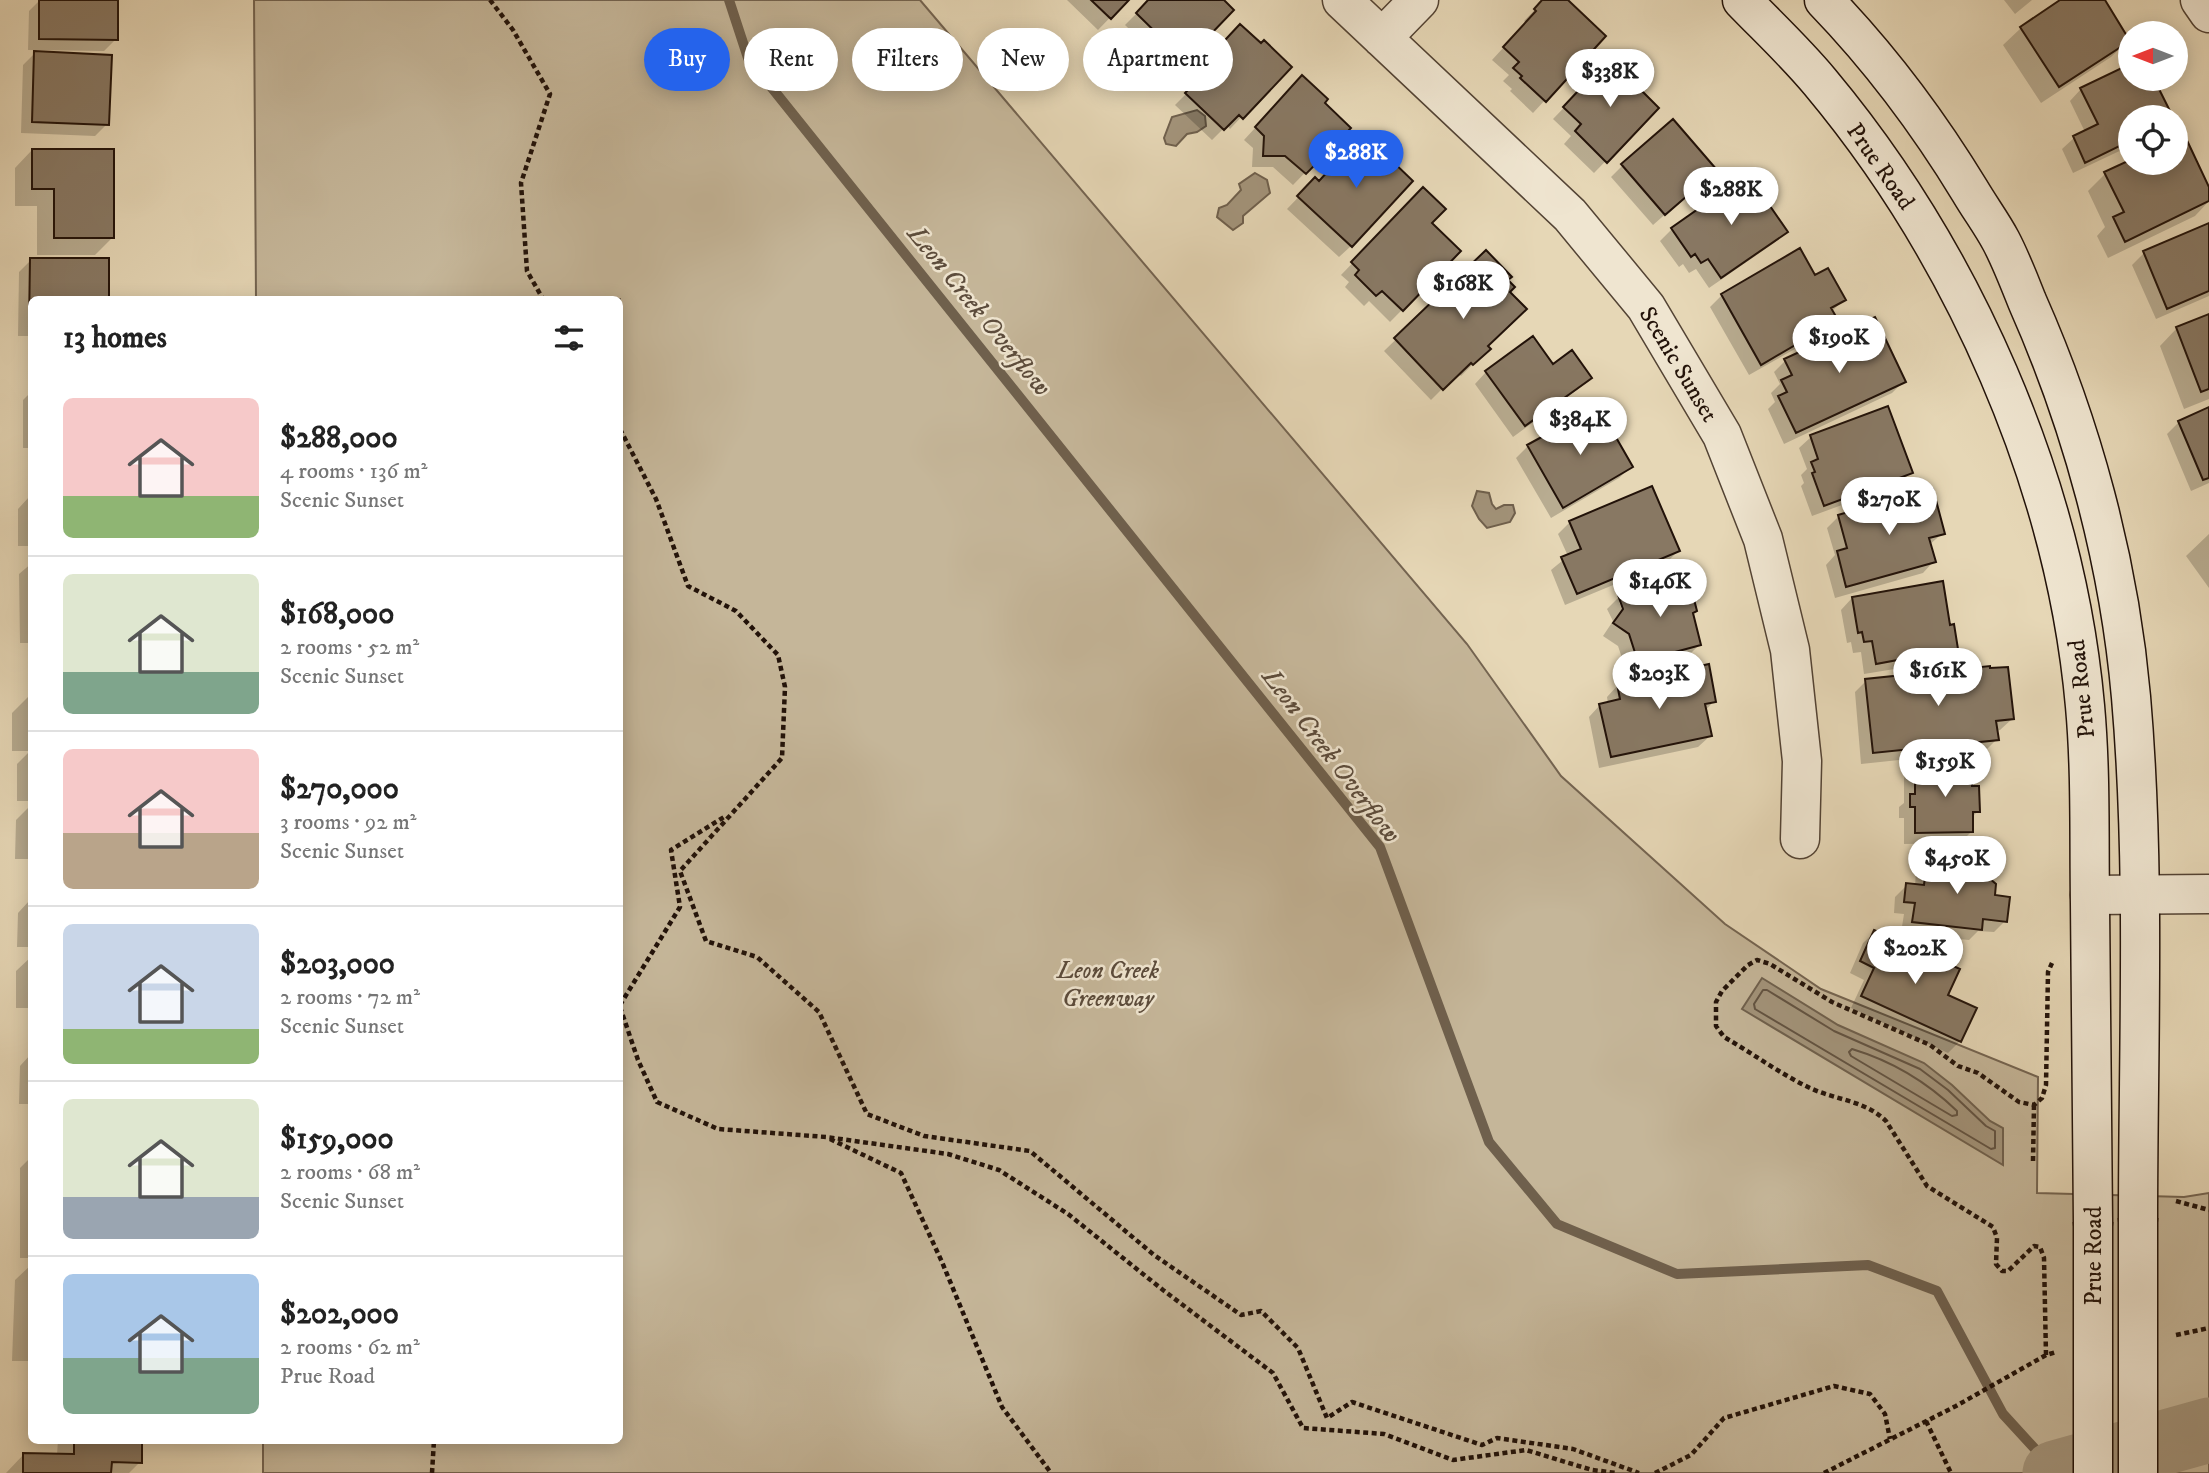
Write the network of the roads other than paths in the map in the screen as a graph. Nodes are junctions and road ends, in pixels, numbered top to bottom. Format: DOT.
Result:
graph roads {
  1 [pos="1342,0"];
  2 [pos="1419,0"];
  3 [pos="1742,0"];
  4 [pos="1824,0"];
  5 [pos="2200,0"];
  6 [pos="2209,13"];
  7 [pos="1382,38"];
  8 [pos="1800,839"];
  9 [pos="2139,894"];
  10 [pos="2209,894"];
  11 [pos="2090,895"];
  12 [pos="2093,1473"];
  13 [pos="2138,1473"];
  1 -- 7 [label="main road, Scenic Sunset"];
  2 -- 7 [label="main road"];
  3 -- 11 [label="main road, Prue Road"];
  4 -- 9 [label="main road, Prue Road"];
  5 -- 6 [label="main road"];
  7 -- 8 [label="main road, Scenic Sunset"];
  9 -- 10 [label="main road"];
  9 -- 11 [label="main road"];
  9 -- 13 [label="main road, Prue Road, bridge"];
  11 -- 12 [label="main road, Prue Road, bridge"];
}
